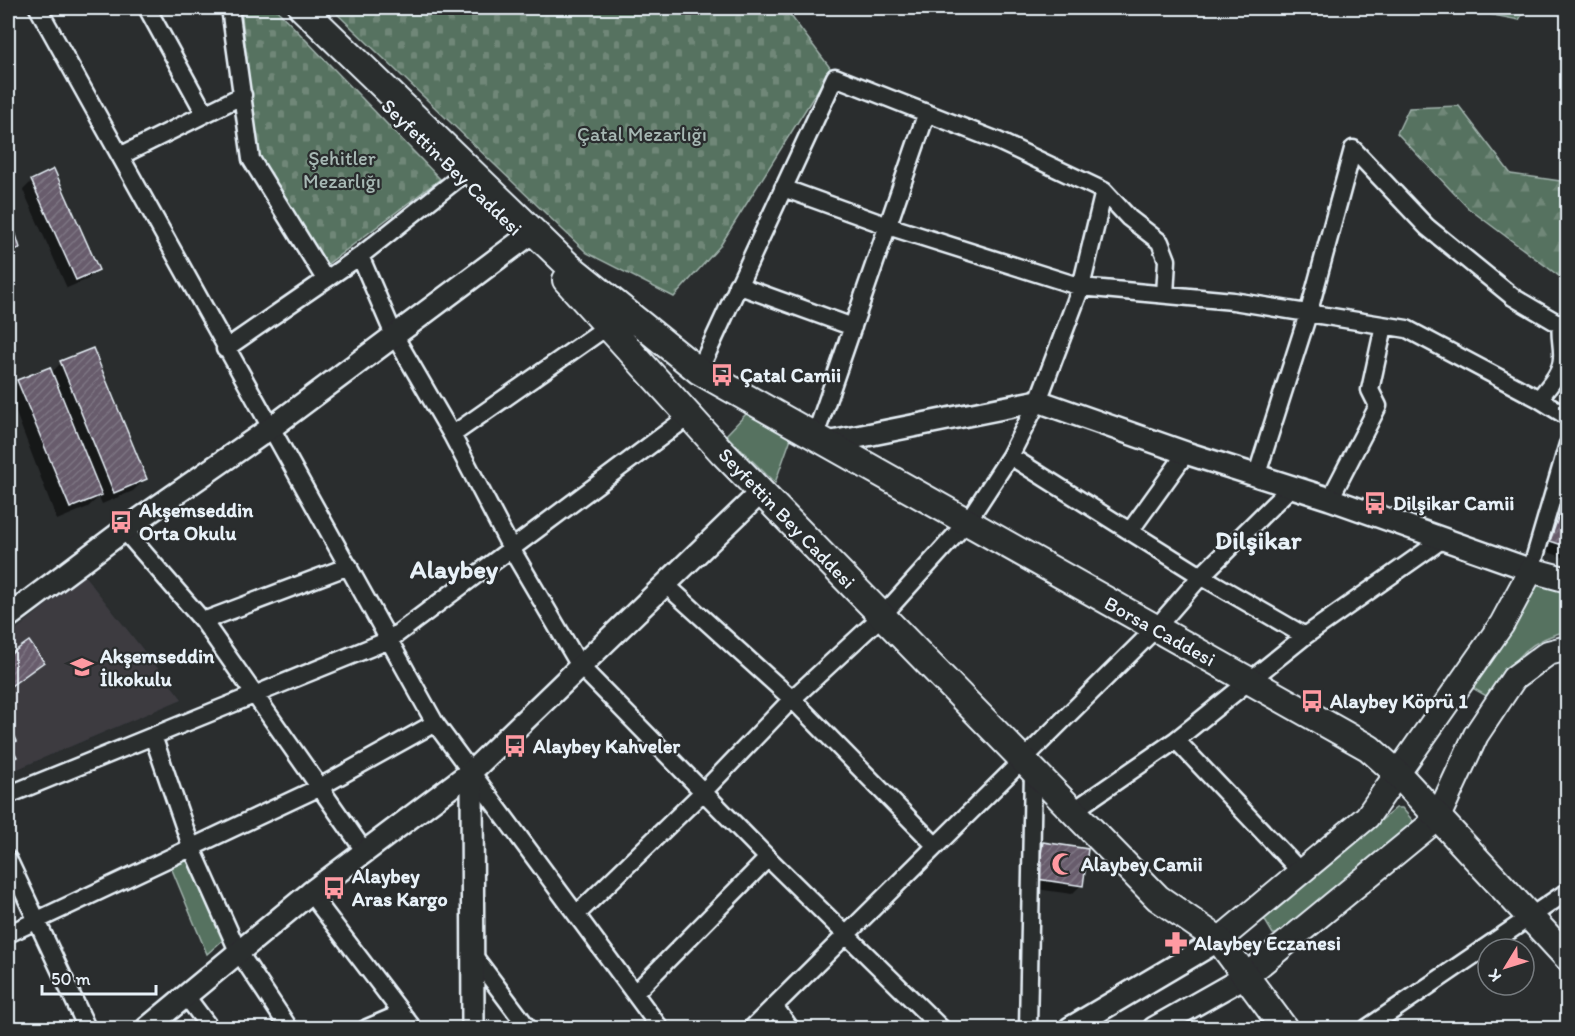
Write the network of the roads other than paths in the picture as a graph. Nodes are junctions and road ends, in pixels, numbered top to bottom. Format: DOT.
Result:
graph roads {
  1 [pos="38,8"];
  2 [pos="147,8"];
  3 [pos="230,8"];
  4 [pos="287,8"];
  5 [pos="302,8"];
  6 [pos="243,95"];
  7 [pos="205,114"];
  8 [pos="927,115"];
  9 [pos="120,156"];
  10 [pos="465,173"];
  11 [pos="783,188"];
  12 [pos="1104,191"];
  13 [pos="888,226"];
  14 [pos="529,235"];
  15 [pos="360,256"];
  16 [pos="325,279"];
  17 [pos="737,285"];
  18 [pos="1081,287"];
  19 [pos="1165,295"];
  20 [pos="1309,311"];
  21 [pos="614,317"];
  22 [pos="1564,323"];
  23 [pos="1384,326"];
  24 [pos="853,327"];
  25 [pos="394,335"];
  26 [pos="225,349"];
  27 [pos="699,371"];
  28 [pos="1539,399"];
  29 [pos="1038,401"];
  30 [pos="682,408"];
  31 [pos="1568,417"];
  32 [pos="272,427"];
  33 [pos="452,435"];
  34 [pos="821,440"];
  35 [pos="1568,444"];
  36 [pos="1186,453"];
  37 [pos="1010,456"];
  38 [pos="1256,477"];
  39 [pos="1291,487"];
  40 [pos="761,492"];
  41 [pos="1330,498"];
  42 [pos="968,522"];
  43 [pos="124,530"];
  44 [pos="1130,531"];
  45 [pos="1443,539"];
  46 [pos="512,550"];
  47 [pos="349,566"];
  48 [pos="1531,570"];
  49 [pos="1202,576"];
  50 [pos="1568,580"];
  51 [pos="665,584"];
  52 [pos="882,616"];
  53 [pos="8,617"];
  54 [pos="203,621"];
  55 [pos="1156,628"];
  56 [pos="1305,636"];
  57 [pos="389,640"];
  58 [pos="1568,648"];
  59 [pos="580,666"];
  60 [pos="1250,681"];
  61 [pos="255,696"];
  62 [pos="792,699"];
  63 [pos="435,723"];
  64 [pos="153,735"];
  65 [pos="1176,740"];
  66 [pos="1028,765"];
  67 [pos="472,771"];
  68 [pos="1398,774"];
  69 [pos="318,788"];
  70 [pos="703,792"];
  71 [pos="8,795"];
  72 [pos="1073,811"];
  73 [pos="1437,819"];
  74 [pos="935,845"];
  75 [pos="191,846"];
  76 [pos="365,852"];
  77 [pos="768,858"];
  78 [pos="8,859"];
  79 [pos="1300,871"];
  80 [pos="1568,891"];
  81 [pos="310,893"];
  82 [pos="577,915"];
  83 [pos="1532,916"];
  84 [pos="37,920"];
  85 [pos="8,934"];
  86 [pos="844,934"];
  87 [pos="1219,940"];
  88 [pos="238,951"];
  89 [pos="471,951"];
  90 [pos="1568,958"];
  91 [pos="1246,976"];
  92 [pos="635,993"];
  93 [pos="186,996"];
  94 [pos="774,1006"];
  95 [pos="402,1013"];
  96 [pos="87,1029"];
  97 [pos="147,1029"];
  98 [pos="210,1029"];
  99 [pos="289,1029"];
  100 [pos="367,1029"];
  101 [pos="413,1029"];
  102 [pos="473,1029"];
  103 [pos="528,1029"];
  104 [pos="660,1029"];
  105 [pos="752,1029"];
  106 [pos="790,1029"];
  107 [pos="941,1029"];
  108 [pos="1028,1029"];
  109 [pos="1070,1029"];
  110 [pos="1154,1029"];
  111 [pos="1284,1029"];
  112 [pos="1366,1029"];
  1 -- 9 [label="street"];
  2 -- 7 [label="street"];
  3 -- 6 [label="street"];
  4 -- 10 [label="main road, Seyfettin Bey Caddesi"];
  5 -- 10 [label="main road, Seyfettin Bey Caddesi"];
  6 -- 7 [label="street"];
  6 -- 16 [label="street"];
  7 -- 9 [label="street"];
  8 -- 11 [label="street"];
  8 -- 12 [label="street"];
  8 -- 13 [label="street"];
  9 -- 26 [label="street"];
  10 -- 14 [label="main road, Seyfettin Bey Caddesi"];
  10 -- 15 [label="street"];
  11 -- 13 [label="street"];
  11 -- 17 [label="street"];
  12 -- 18 [label="street"];
  12 -- 19 [label="street"];
  13 -- 18 [label="street"];
  13 -- 24 [label="street"];
  14 -- 21 [label="main road, Seyfettin Bey Caddesi"];
  14 -- 25 [label="street"];
  15 -- 16 [label="street"];
  15 -- 25 [label="street"];
  16 -- 26 [label="street"];
  17 -- 24 [label="street"];
  17 -- 27 [label="street"];
  18 -- 19 [label="street"];
  18 -- 29 [label="street"];
  19 -- 20 [label="street"];
  20 -- 22 [label="street"];
  20 -- 23 [label="street"];
  20 -- 38 [label="street"];
  21 -- 27 [label="main road, Seyfettin Bey Caddesi"];
  21 -- 30 [label="main road, Seyfettin Bey Caddesi"];
  21 -- 33 [label="street"];
  22 -- 28 [label="street"];
  23 -- 28 [label="street"];
  23 -- 41 [label="street"];
  24 -- 34 [label="street"];
  25 -- 32 [label="street"];
  25 -- 33 [label="street"];
  26 -- 32 [label="street"];
  27 -- 30 [label="main road"];
  27 -- 34 [label="main road, Borsa Caddesi"];
  28 -- 31 [label="street"];
  29 -- 34 [label="street"];
  29 -- 36 [label="street"];
  29 -- 37 [label="street"];
  30 -- 40 [label="main road, Seyfettin Bey Caddesi"];
  30 -- 46 [label="street"];
  32 -- 43 [label="street"];
  32 -- 47 [label="street"];
  33 -- 46 [label="street"];
  34 -- 42 [label="main road, Borsa Caddesi"];
  35 -- 48 [label="street"];
  36 -- 38 [label="street"];
  36 -- 44 [label="street"];
  37 -- 42 [label="street"];
  37 -- 44 [label="street"];
  38 -- 39 [label="street"];
  39 -- 41 [label="street"];
  39 -- 49 [label="street"];
  40 -- 51 [label="street"];
  40 -- 52 [label="main road, Seyfettin Bey Caddesi"];
  41 -- 45 [label="street"];
  42 -- 52 [label="street"];
  42 -- 55 [label="main road, Borsa Caddesi"];
  43 -- 53 [label="street"];
  43 -- 54 [label="street"];
  44 -- 49 [label="street"];
  45 -- 48 [label="street"];
  45 -- 56 [label="street"];
  46 -- 57 [label="street"];
  46 -- 59 [label="street"];
  47 -- 54 [label="street"];
  47 -- 57 [label="street"];
  48 -- 50 [label="main road"];
  48 -- 68 [label="main road"];
  49 -- 55 [label="street"];
  49 -- 56 [label="street"];
  51 -- 59 [label="street"];
  51 -- 62 [label="street"];
  52 -- 62 [label="street"];
  52 -- 66 [label="main road, Seyfettin Bey Caddesi"];
  54 -- 61 [label="street"];
  55 -- 60 [label="main road, Borsa Caddesi"];
  55 -- 66 [label="street"];
  56 -- 60 [label="street"];
  57 -- 61 [label="street"];
  57 -- 63 [label="street"];
  58 -- 73 [label="main road"];
  59 -- 67 [label="street"];
  59 -- 70 [label="street"];
  60 -- 65 [label="street"];
  60 -- 68 [label="main road, Borsa Caddesi"];
  61 -- 64 [label="street"];
  61 -- 69 [label="street"];
  62 -- 70 [label="street"];
  62 -- 74 [label="street"];
  63 -- 67 [label="street"];
  63 -- 69 [label="street"];
  64 -- 71 [label="street"];
  64 -- 75 [label="street"];
  65 -- 72 [label="street"];
  65 -- 79 [label="street"];
  66 -- 72 [label="main road, Seyfettin Bey Caddesi"];
  66 -- 74 [label="street"];
  66 -- 108 [label="street"];
  67 -- 76 [label="street"];
  67 -- 82 [label="street"];
  67 -- 89 [label="street"];
  68 -- 73 [label="main road, Borsa Caddesi"];
  68 -- 79 [label="main road"];
  69 -- 75 [label="street"];
  69 -- 76 [label="street"];
  70 -- 77 [label="street"];
  70 -- 82 [label="street"];
  72 -- 87 [label="main road, Seyfettin Bey Caddesi"];
  73 -- 83 [label="main road, Borsa Caddesi"];
  73 -- 91 [label="main road"];
  74 -- 86 [label="street"];
  75 -- 84 [label="street"];
  75 -- 88 [label="street"];
  76 -- 81 [label="street"];
  77 -- 86 [label="street"];
  77 -- 92 [label="street"];
  78 -- 84 [label="street"];
  79 -- 87 [label="main road"];
  80 -- 83 [label="street"];
  81 -- 88 [label="street"];
  81 -- 95 [label="street"];
  82 -- 92 [label="street"];
  83 -- 90 [label="main road, Borsa Caddesi"];
  83 -- 112 [label="street"];
  84 -- 85 [label="street"];
  84 -- 96 [label="street"];
  86 -- 94 [label="street"];
  86 -- 107 [label="street"];
  87 -- 91 [label="main road, Seyfettin Bey Caddesi"];
  87 -- 109 [label="street"];
  88 -- 93 [label="street"];
  88 -- 99 [label="street"];
  89 -- 102 [label="street"];
  89 -- 103 [label="street"];
  91 -- 110 [label="street"];
  91 -- 111 [label="main road, Seyfettin Bey Caddesi"];
  92 -- 104 [label="street"];
  93 -- 97 [label="street"];
  93 -- 98 [label="street"];
  94 -- 105 [label="street"];
  94 -- 106 [label="street"];
  95 -- 100 [label="street"];
  95 -- 101 [label="street"];
}
